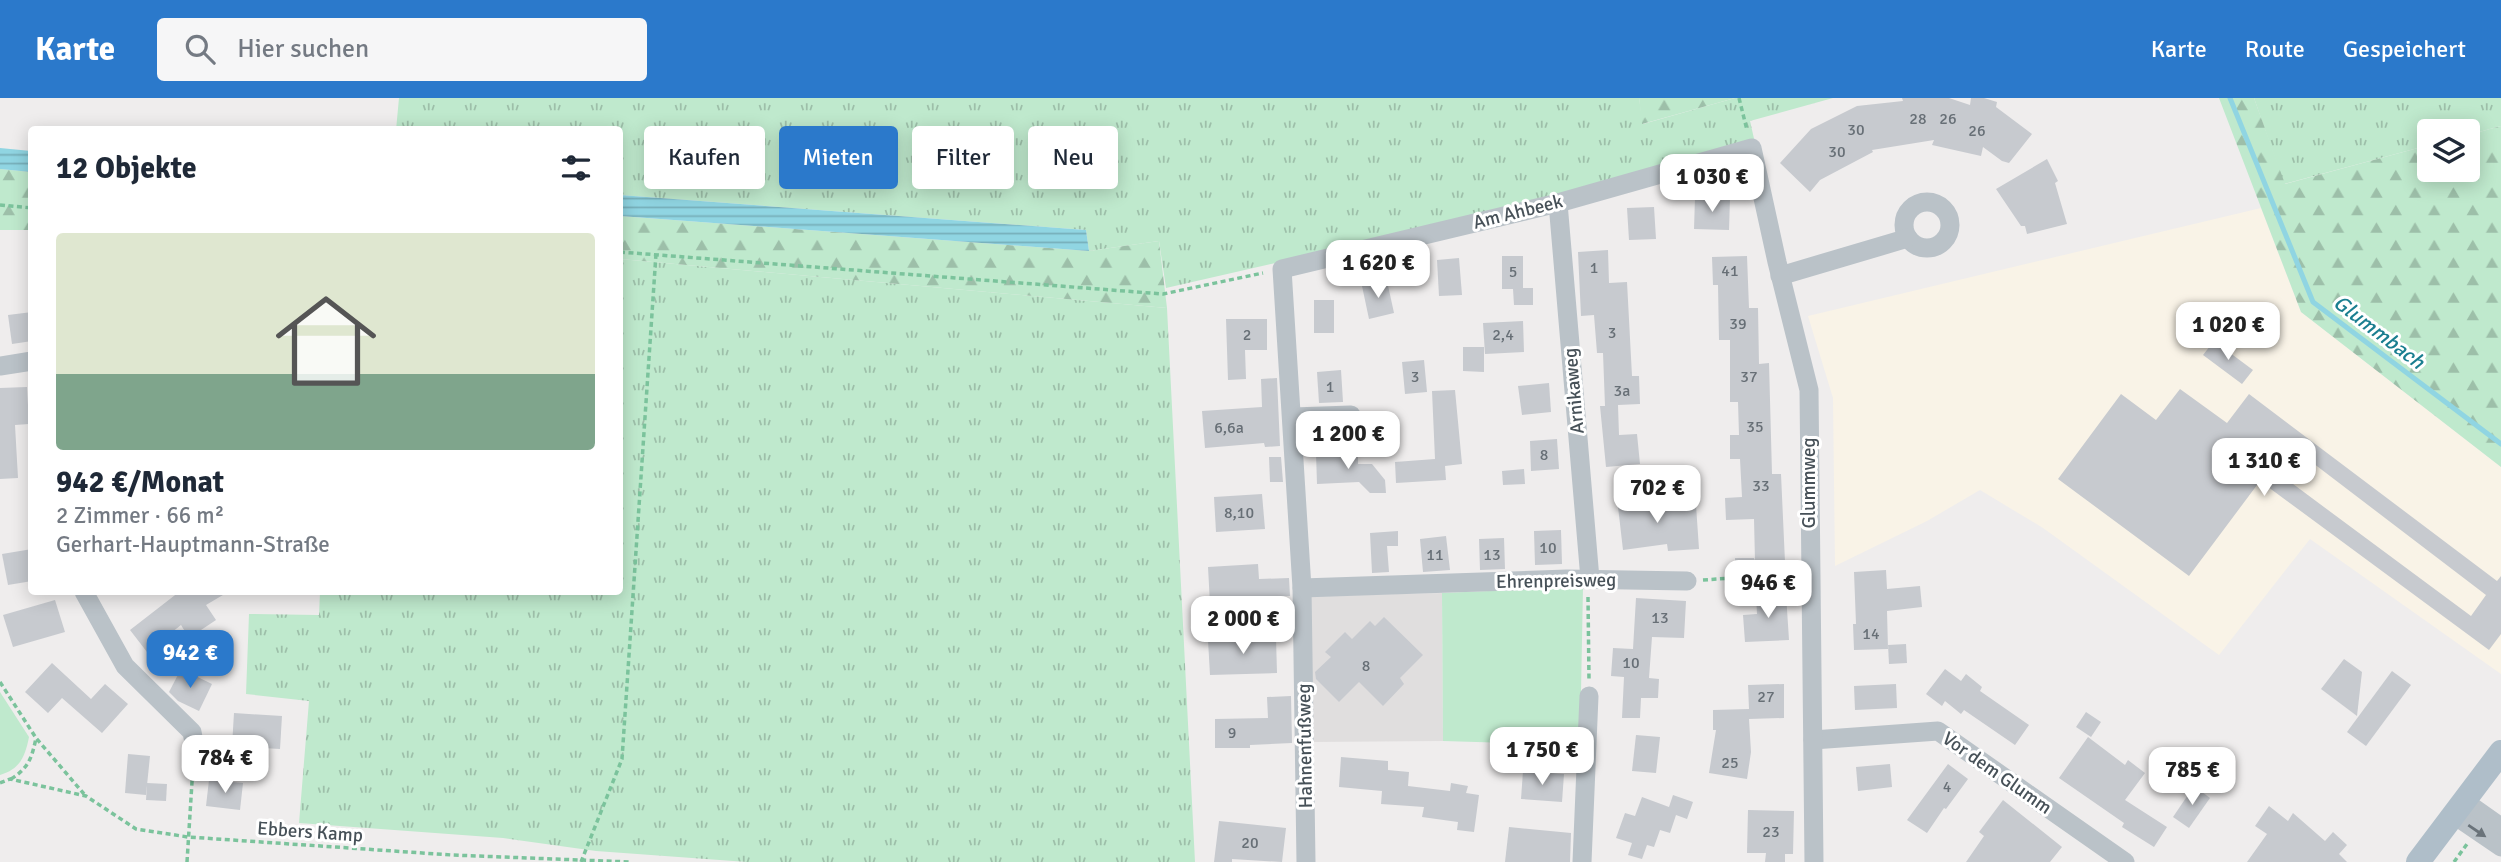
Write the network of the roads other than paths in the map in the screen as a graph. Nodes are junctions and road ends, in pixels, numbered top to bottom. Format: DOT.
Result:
graph roads {
  1 [pos="1752,148"];
  2 [pos="1558,204"];
  3 [pos="1908,238"];
  4 [pos="1282,269"];
  5 [pos="1780,276"];
  6 [pos="28,362"];
  7 [pos="0,366"];
  8 [pos="1351,415"];
  9 [pos="1293,417"];
  10 [pos="1590,579"];
  11 [pos="1687,581"];
  12 [pos="1302,588"];
  13 [pos="86,595"];
  14 [pos="1589,696"];
  15 [pos="1813,740"];
  16 [pos="195,748"];
  17 [pos="2501,752"];
  18 [pos="2459,808"];
  19 [pos="2499,824"];
  20 [pos="2501,847"];
  21 [pos="1306,862"];
  22 [pos="1582,862"];
  23 [pos="1814,862"];
  24 [pos="2125,862"];
  25 [pos="2418,862"];
  1 -- 2 [label="street, Am Ahbeek"];
  1 -- 5 [label="street, Glummweg"];
  2 -- 4 [label="street, Am Ahbeek"];
  2 -- 10 [label="street, Arnikaweg"];
  3 -- 5 [label="street"];
  4 -- 9 [label="street, Hahnenfußweg"];
  5 -- 15 [label="street, Glummweg"];
  6 -- 7 [label="street"];
  8 -- 9 [label="street"];
  9 -- 12 [label="street, Hahnenfußweg"];
  10 -- 11 [label="street, Ehrenpreisweg"];
  10 -- 12 [label="street, Ehrenpreisweg"];
  12 -- 21 [label="street, Hahnenfußweg"];
  13 -- 16 [label="street"];
  14 -- 22 [label="street"];
  15 -- 23 [label="street, Glummweg"];
  15 -- 24 [label="street, Vor dem Glumm"];
  17 -- 18 [label="main road"];
  18 -- 19 [label="street"];
  18 -- 20 [label="street, one-way"];
  18 -- 25 [label="main road"];
}
